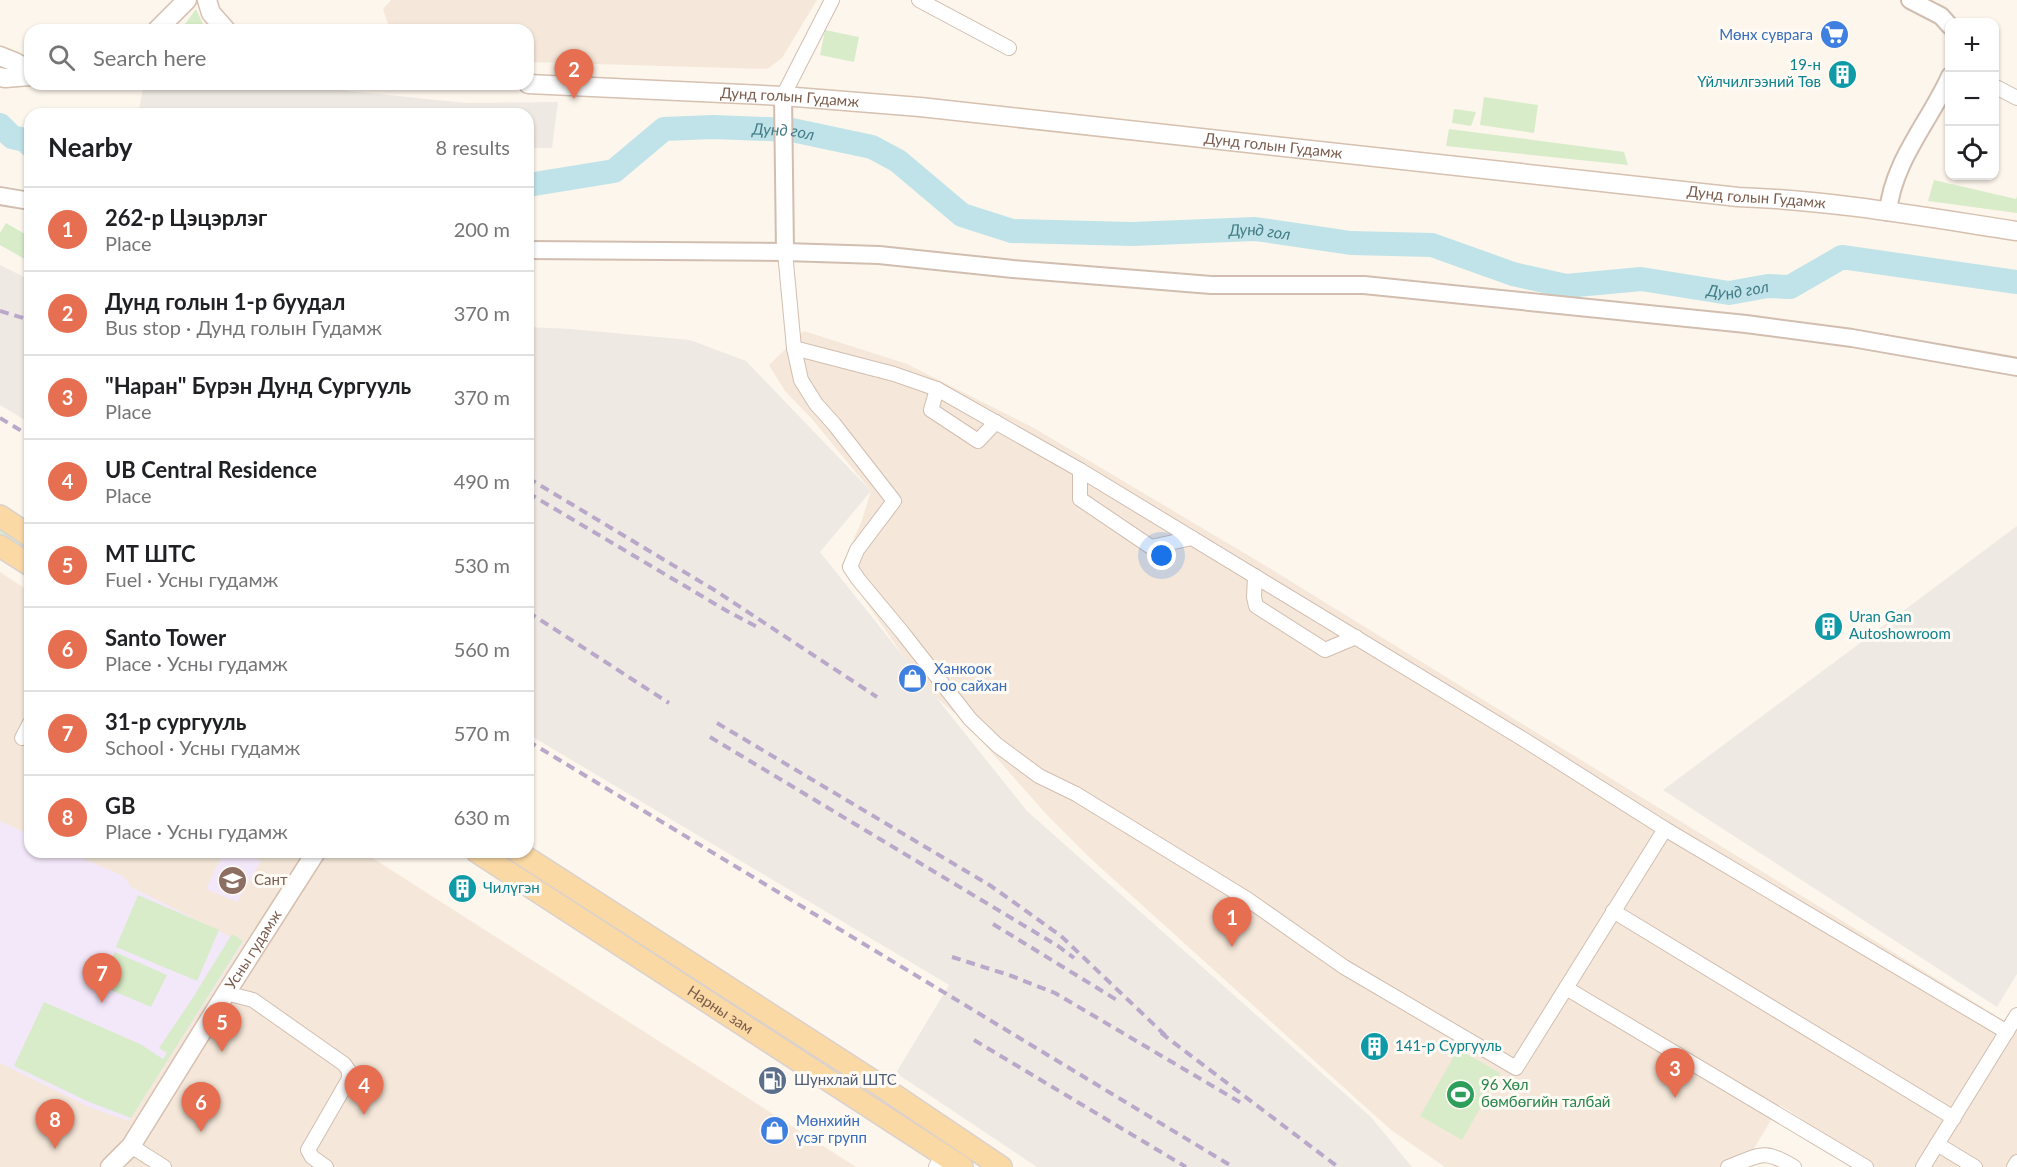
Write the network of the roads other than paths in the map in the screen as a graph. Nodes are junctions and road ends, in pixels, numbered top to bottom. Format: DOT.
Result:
graph roads {
  1 [pos="187,0"];
  2 [pos="207,0"];
  3 [pos="832,0"];
  4 [pos="919,0"];
  5 [pos="1910,0"];
  6 [pos="1945,20"];
  7 [pos="164,24"];
  8 [pos="221,24"];
  9 [pos="1010,48"];
  10 [pos="0,56"];
  11 [pos="24,67"];
  12 [pos="24,76"];
  13 [pos="0,77"];
  14 [pos="534,84"];
  15 [pos="1945,87"];
  16 [pos="1999,88"];
  17 [pos="783,96"];
  18 [pos="2017,98"];
  19 [pos="0,196"];
  20 [pos="24,200"];
  21 [pos="1888,212"];
  22 [pos="2017,231"];
  23 [pos="534,250"];
  24 [pos="785,252"];
  25 [pos="794,348"];
  26 [pos="2017,367"];
  27 [pos="937,388"];
  28 [pos="996,422"];
  29 [pos="1080,470"];
  30 [pos="0,516"];
  31 [pos="24,532"];
  32 [pos="1192,538"];
  33 [pos="0,546"];
  34 [pos="24,561"];
  35 [pos="1255,576"];
  36 [pos="1356,637"];
  37 [pos="24,734"];
  38 [pos="22,738"];
  39 [pos="1665,829"];
  40 [pos="312,858"];
  41 [pos="486,858"];
  42 [pos="527,858"];
  43 [pos="1613,911"];
  44 [pos="1566,988"];
  45 [pos="226,993"];
  46 [pos="2017,1015"];
  47 [pos="2007,1032"];
  48 [pos="789,1053"];
  49 [pos="840,1059"];
  50 [pos="1954,1118"];
  51 [pos="1937,1144"];
  52 [pos="131,1146"];
  53 [pos="939,1160"];
  54 [pos="2017,1162"];
  55 [pos="110,1167"];
  56 [pos="164,1167"];
  57 [pos="326,1167"];
  58 [pos="962,1167"];
  59 [pos="1001,1167"];
  60 [pos="1728,1167"];
  61 [pos="1794,1167"];
  62 [pos="1866,1167"];
  63 [pos="1923,1167"];
  64 [pos="1975,1167"];
  65 [pos="2014,1167"];
  1 -- 7 [label="main road"];
  2 -- 8 [label="main road"];
  3 -- 17 [label="street"];
  4 -- 9 [label="street"];
  5 -- 6 [label="street"];
  10 -- 11 [label="main road"];
  12 -- 13 [label="main road"];
  14 -- 17 [label="main road, Дунд голын Гудамж"];
  15 -- 21 [label="street"];
  16 -- 18 [label="street"];
  17 -- 21 [label="main road, Дунд голын Гудамж"];
  17 -- 24 [label="street"];
  19 -- 20 [label="street"];
  21 -- 22 [label="main road, Дунд голын Гудамж"];
  23 -- 24 [label="street"];
  24 -- 25 [label="street"];
  24 -- 26 [label="street"];
  25 -- 27 [label="street"];
  25 -- 44 [label="street"];
  27 -- 28 [label="street"];
  27 -- 28 [label="street"];
  28 -- 29 [label="street"];
  29 -- 32 [label="street"];
  29 -- 32 [label="street"];
  30 -- 31 [label="main road"];
  32 -- 35 [label="street"];
  33 -- 34 [label="main road"];
  35 -- 36 [label="street"];
  35 -- 36 [label="street"];
  36 -- 39 [label="street"];
  37 -- 38 [label="street"];
  39 -- 43 [label="street"];
  39 -- 47 [label="street"];
  40 -- 45 [label="main road, Усны гудамж"];
  41 -- 48 [label="main road, Нарны зам"];
  42 -- 49 [label="main road, Нарны зам"];
  43 -- 44 [label="street"];
  43 -- 50 [label="street"];
  44 -- 62 [label="street"];
  45 -- 52 [label="main road, Усны гудамж"];
  45 -- 57 [label="street"];
  46 -- 47 [label="street"];
  47 -- 50 [label="street"];
  48 -- 49 [label="main road"];
  48 -- 53 [label="main road, Нарны зам"];
  49 -- 59 [label="main road, Нарны зам"];
  50 -- 51 [label="street"];
  51 -- 63 [label="street"];
  51 -- 64 [label="street"];
  52 -- 55 [label="main road, Усны гудамж"];
  52 -- 56 [label="street"];
  53 -- 58 [label="main road, Нарны зам"];
  54 -- 65 [label="street"];
  60 -- 61 [label="street"];
}
